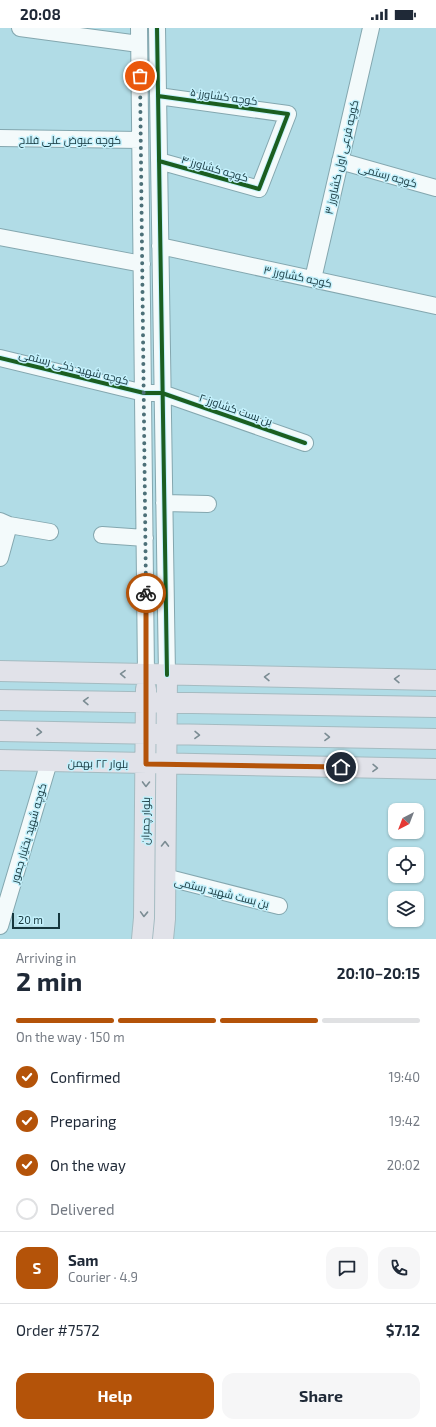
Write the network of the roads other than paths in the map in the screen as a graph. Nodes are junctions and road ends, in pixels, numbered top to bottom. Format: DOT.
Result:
graph roads {
  1 [pos="20,28"];
  2 [pos="139,28"];
  3 [pos="157,28"];
  4 [pos="370,31"];
  5 [pos="139,44"];
  6 [pos="158,96"];
  7 [pos="288,114"];
  8 [pos="0,138"];
  9 [pos="140,140"];
  10 [pos="159,161"];
  11 [pos="340,161"];
  12 [pos="436,188"];
  13 [pos="0,237"];
  14 [pos="160,246"];
  15 [pos="142,264"];
  16 [pos="313,279"];
  17 [pos="436,306"];
  18 [pos="0,358"];
  19 [pos="162,392"];
  20 [pos="144,393"];
  21 [pos="305,443"];
  22 [pos="164,503"];
  23 [pos="208,504"];
  24 [pos="5,523"];
  25 [pos="50,532"];
  26 [pos="102,535"];
  27 [pos="145,538"];
  28 [pos="0,558"];
  29 [pos="0,672"];
  30 [pos="146,674"];
  31 [pos="167,675"];
  32 [pos="436,680"];
  33 [pos="0,700"];
  34 [pos="146,703"];
  35 [pos="167,703"];
  36 [pos="436,707"];
  37 [pos="0,731"];
  38 [pos="146,734"];
  39 [pos="167,734"];
  40 [pos="436,739"];
  41 [pos="0,760"];
  42 [pos="49,762"];
  43 [pos="146,764"];
  44 [pos="166,764"];
  45 [pos="436,769"];
  46 [pos="165,877"];
  47 [pos="5,893"];
  48 [pos="279,906"];
  49 [pos="0,926"];
  50 [pos="142,939"];
  51 [pos="163,939"];
  1 -- 5 [label="street"];
  2 -- 5 [label="street"];
  3 -- 6 [label="street"];
  4 -- 11 [label="street, کوچه فرعی اول کشاورز ۳"];
  5 -- 9 [label="street"];
  6 -- 7 [label="street, کوچه کشاورز ۵"];
  6 -- 10 [label="street"];
  7 -- 10 [label="street, کوچه کشاورز ۴"];
  8 -- 9 [label="street, کوچه عیوض علی فلاح"];
  9 -- 15 [label="street"];
  10 -- 14 [label="street"];
  11 -- 12 [label="street, کوچه رستمی"];
  11 -- 16 [label="street, کوچه فرعی اول کشاورز ۳"];
  13 -- 15 [label="street"];
  14 -- 16 [label="street, کوچه کشاورز ۳"];
  14 -- 19 [label="street"];
  15 -- 20 [label="street"];
  16 -- 17 [label="street, کوچه کشاورز ۳"];
  18 -- 20 [label="street, کوچه شهید ذکی رستمی"];
  19 -- 20 [label="street, کوچه شهید ذکی رستمی"];
  19 -- 21 [label="street, بن بست کشاورز ۲"];
  19 -- 22 [label="street"];
  20 -- 27 [label="street"];
  22 -- 23 [label="street"];
  22 -- 31 [label="street"];
  24 -- 25 [label="street"];
  24 -- 28 [label="street"];
  26 -- 27 [label="street"];
  27 -- 30 [label="street"];
  30 -- 29 [label="main road, one-way"];
  30 -- 31 [label="main road"];
  30 -- 34 [label="main road, بلوار چمران"];
  32 -- 31 [label="main road, one-way"];
  31 -- 35 [label="main road, بلوار چمران"];
  34 -- 33 [label="main road, one-way"];
  34 -- 35 [label="main road"];
  34 -- 38 [label="main road, بلوار چمران"];
  35 -- 36 [label="main road"];
  35 -- 39 [label="main road, بلوار چمران"];
  37 -- 38 [label="main road, one-way"];
  38 -- 39 [label="main road"];
  38 -- 43 [label="main road, بلوار چمران"];
  39 -- 40 [label="main road, one-way"];
  39 -- 44 [label="main road, بلوار چمران"];
  41 -- 42 [label="main road, بلوار ۲۲ بهمن"];
  42 -- 43 [label="main road, بلوار ۲۲ بهمن"];
  42 -- 47 [label="street, کوچه شهید بختیار جمور"];
  43 -- 44 [label="main road, بلوار ۲۲ بهمن"];
  43 -- 50 [label="main road, بلوار چمران, one-way"];
  44 -- 45 [label="main road, بلوار ۲۲ بهمن, one-way"];
  46 -- 44 [label="main road, بلوار چمران, one-way"];
  46 -- 48 [label="street, بن بست شهید رستمی"];
  46 -- 51 [label="main road, بلوار چمران"];
  47 -- 49 [label="street, کوچه شهید بختیار جمور"];
}
